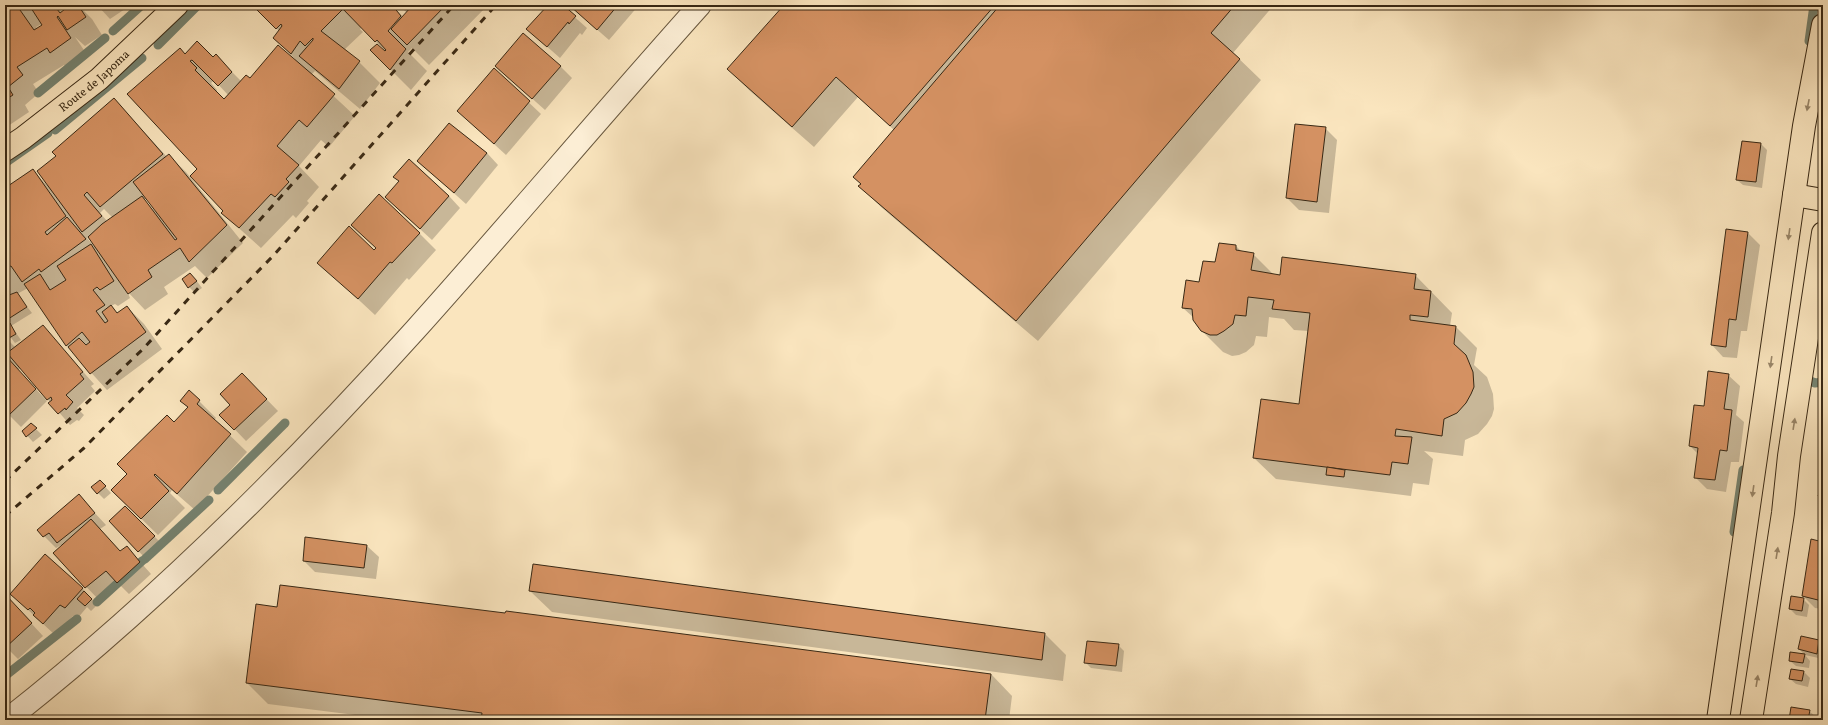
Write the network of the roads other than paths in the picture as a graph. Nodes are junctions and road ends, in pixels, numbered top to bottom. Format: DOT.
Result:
graph roads {
  1 [pos="177,5"];
  2 [pos="700,5"];
  3 [pos="1823,25"];
  4 [pos="5,150"];
  5 [pos="1794,195"];
  6 [pos="1823,200"];
  7 [pos="1823,233"];
  8 [pos="1758,453"];
  9 [pos="1789,456"];
  10 [pos="8,720"];
  11 [pos="1718,720"];
  12 [pos="1751,720"];
  1 -- 4 [label="main road, Route de Japoma"];
  2 -- 10 [label="street"];
  3 -- 5 [label="main road, one-way"];
  5 -- 6 [label="main road"];
  5 -- 8 [label="main road, one-way"];
  9 -- 7 [label="main road, one-way"];
  8 -- 9 [label="main road"];
  8 -- 11 [label="main road, one-way"];
  12 -- 9 [label="main road, one-way"];
}
